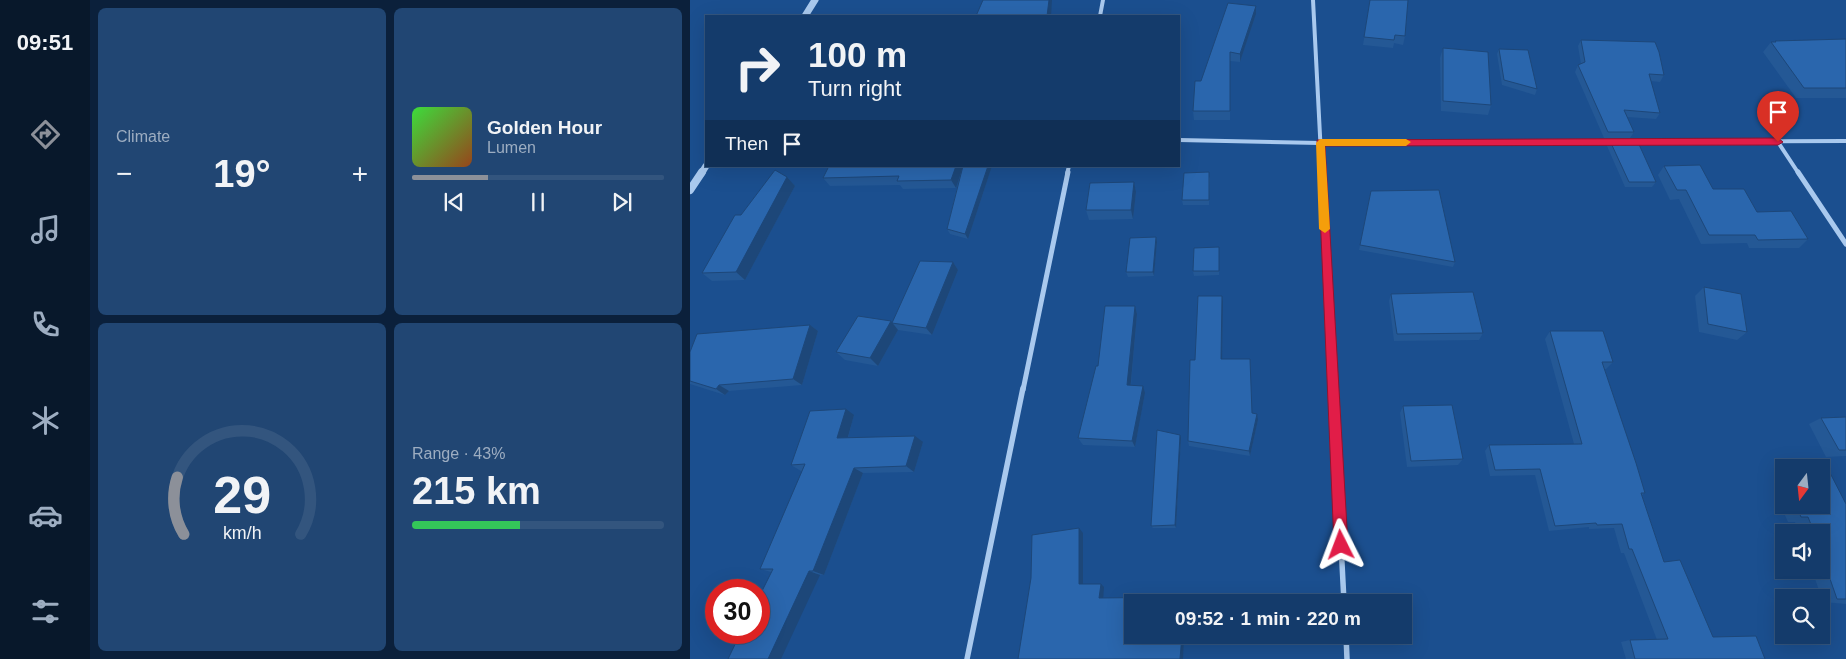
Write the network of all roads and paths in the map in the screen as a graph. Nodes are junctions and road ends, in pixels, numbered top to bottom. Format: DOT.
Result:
graph roads {
  1 [pos="815,0"];
  2 [pos="1103,0"];
  3 [pos="1314,0"];
  4 [pos="806,15"];
  5 [pos="1100,15"];
  6 [pos="1180,140"];
  7 [pos="1846,141"];
  8 [pos="1619,142"];
  9 [pos="1629,142"];
  10 [pos="1778,142"];
  11 [pos="1320,143"];
  12 [pos="705,167"];
  13 [pos="1069,167"];
  14 [pos="690,190"];
  15 [pos="1846,244"];
  16 [pos="1344,594"];
  17 [pos="1346,644"];
  18 [pos="967,659"];
  19 [pos="1347,659"];
  1 -- 4 [label="street"];
  2 -- 5 [label="street"];
  3 -- 11 [label="street"];
  6 -- 11 [label="street"];
  7 -- 10 [label="street"];
  8 -- 11 [label="street"];
  9 -- 10 [label="street"];
  10 -- 15 [label="street"];
  11 -- 16 [label="street"];
  12 -- 14 [label="street"];
  13 -- 18 [label="street"];
  17 -- 19 [label="street"];
}
